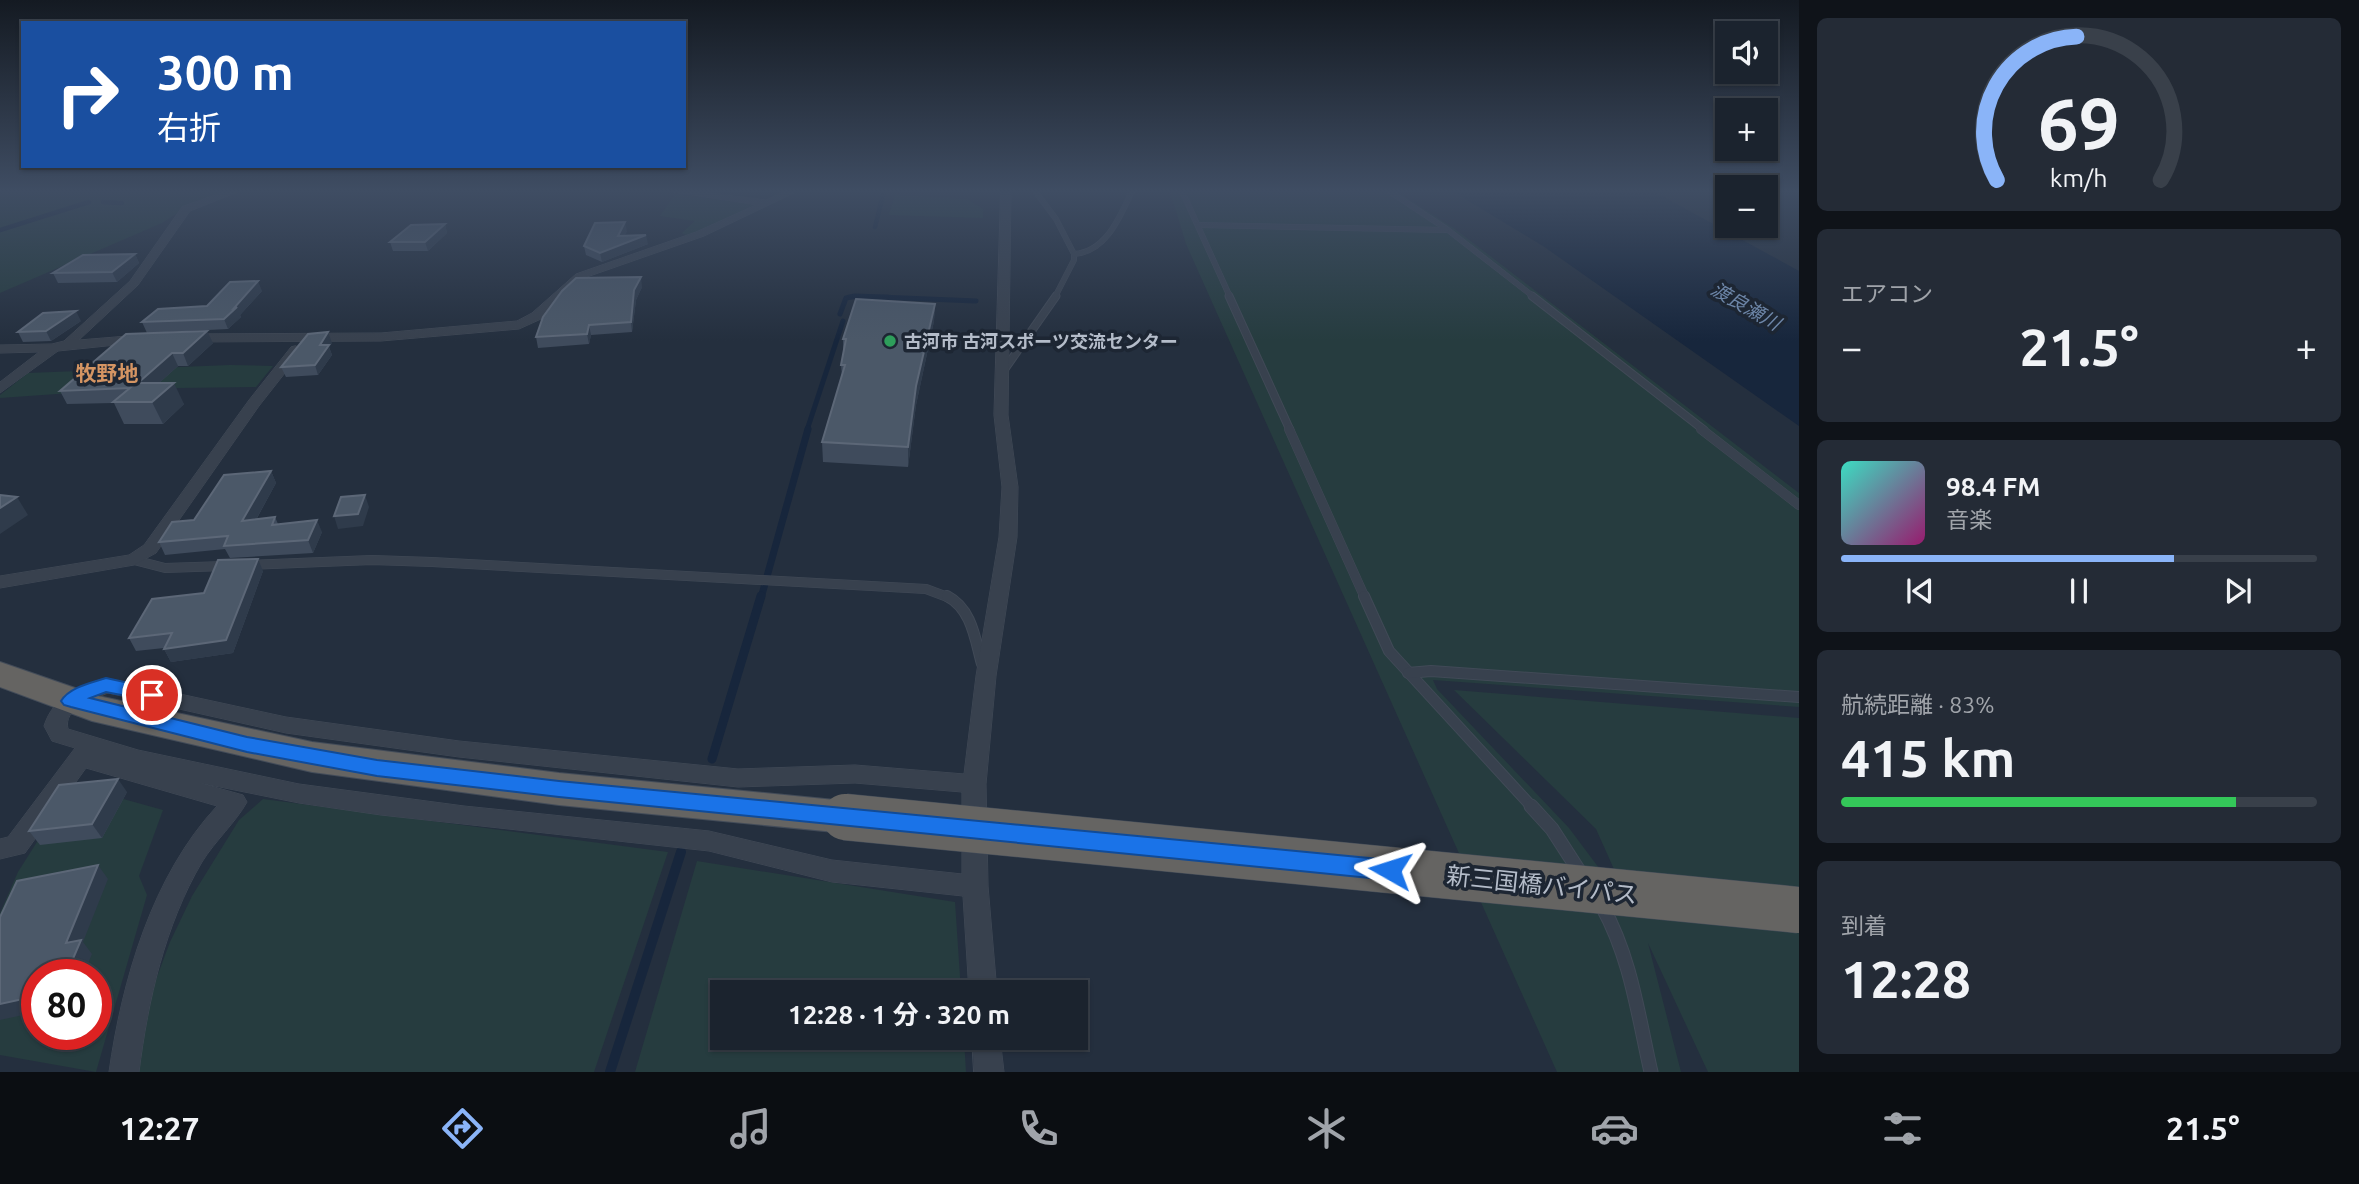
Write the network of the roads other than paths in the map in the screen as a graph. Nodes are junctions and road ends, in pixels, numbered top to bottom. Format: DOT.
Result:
graph roads {
  1 [pos="163,241"];
  2 [pos="680,241"];
  3 [pos="1005,241"];
  4 [pos="1067,241"];
  5 [pos="1101,241"];
  6 [pos="1206,241"];
  7 [pos="1462,241"];
  8 [pos="1074,254"];
  9 [pos="308,337"];
  10 [pos="168,338"];
  11 [pos="154,339"];
  12 [pos="70,342"];
  13 [pos="53,348"];
  14 [pos="0,349"];
  15 [pos="1001,374"];
  16 [pos="0,389"];
  17 [pos="1799,505"];
  18 [pos="134,560"];
  19 [pos="0,582"];
  20 [pos="1408,673"];
  21 [pos="0,674"];
  22 [pos="986,676"];
  23 [pos="1799,697"];
  24 [pos="71,701"];
  25 [pos="85,752"];
  26 [pos="974,784"];
  27 [pos="0,849"];
  28 [pos="975,886"];
  29 [pos="1799,910"];
  30 [pos="982,980"];
  31 [pos="987,1050"];
  32 [pos="124,1072"];
  33 [pos="989,1072"];
  34 [pos="1651,1072"];
  1 -- 12 [label="street"];
  2 -- 9 [label="street"];
  3 -- 15 [label="street"];
  4 -- 8 [label="lane"];
  5 -- 8 [label="lane"];
  6 -- 20 [label="lane"];
  7 -- 17 [label="lane"];
  8 -- 15 [label="lane"];
  9 -- 10 [label="street"];
  9 -- 18 [label="street"];
  11 -- 12 [label="street"];
  12 -- 13 [label="street"];
  13 -- 14 [label="street"];
  13 -- 16 [label="street"];
  15 -- 22 [label="street"];
  18 -- 19 [label="street"];
  18 -- 22 [label="lane"];
  20 -- 23 [label="lane"];
  20 -- 34 [label="lane"];
  21 -- 24 [label="highway, 新三国橋バイパス"];
  22 -- 26 [label="street"];
  24 -- 25 [label="street"];
  24 -- 26 [label="street"];
  24 -- 29 [label="highway, 新三国橋バイパス, bridge"];
  25 -- 27 [label="street"];
  25 -- 28 [label="street"];
  25 -- 32 [label="street"];
  26 -- 28 [label="street"];
  28 -- 30 [label="street"];
  31 -- 33 [label="street"];
}
